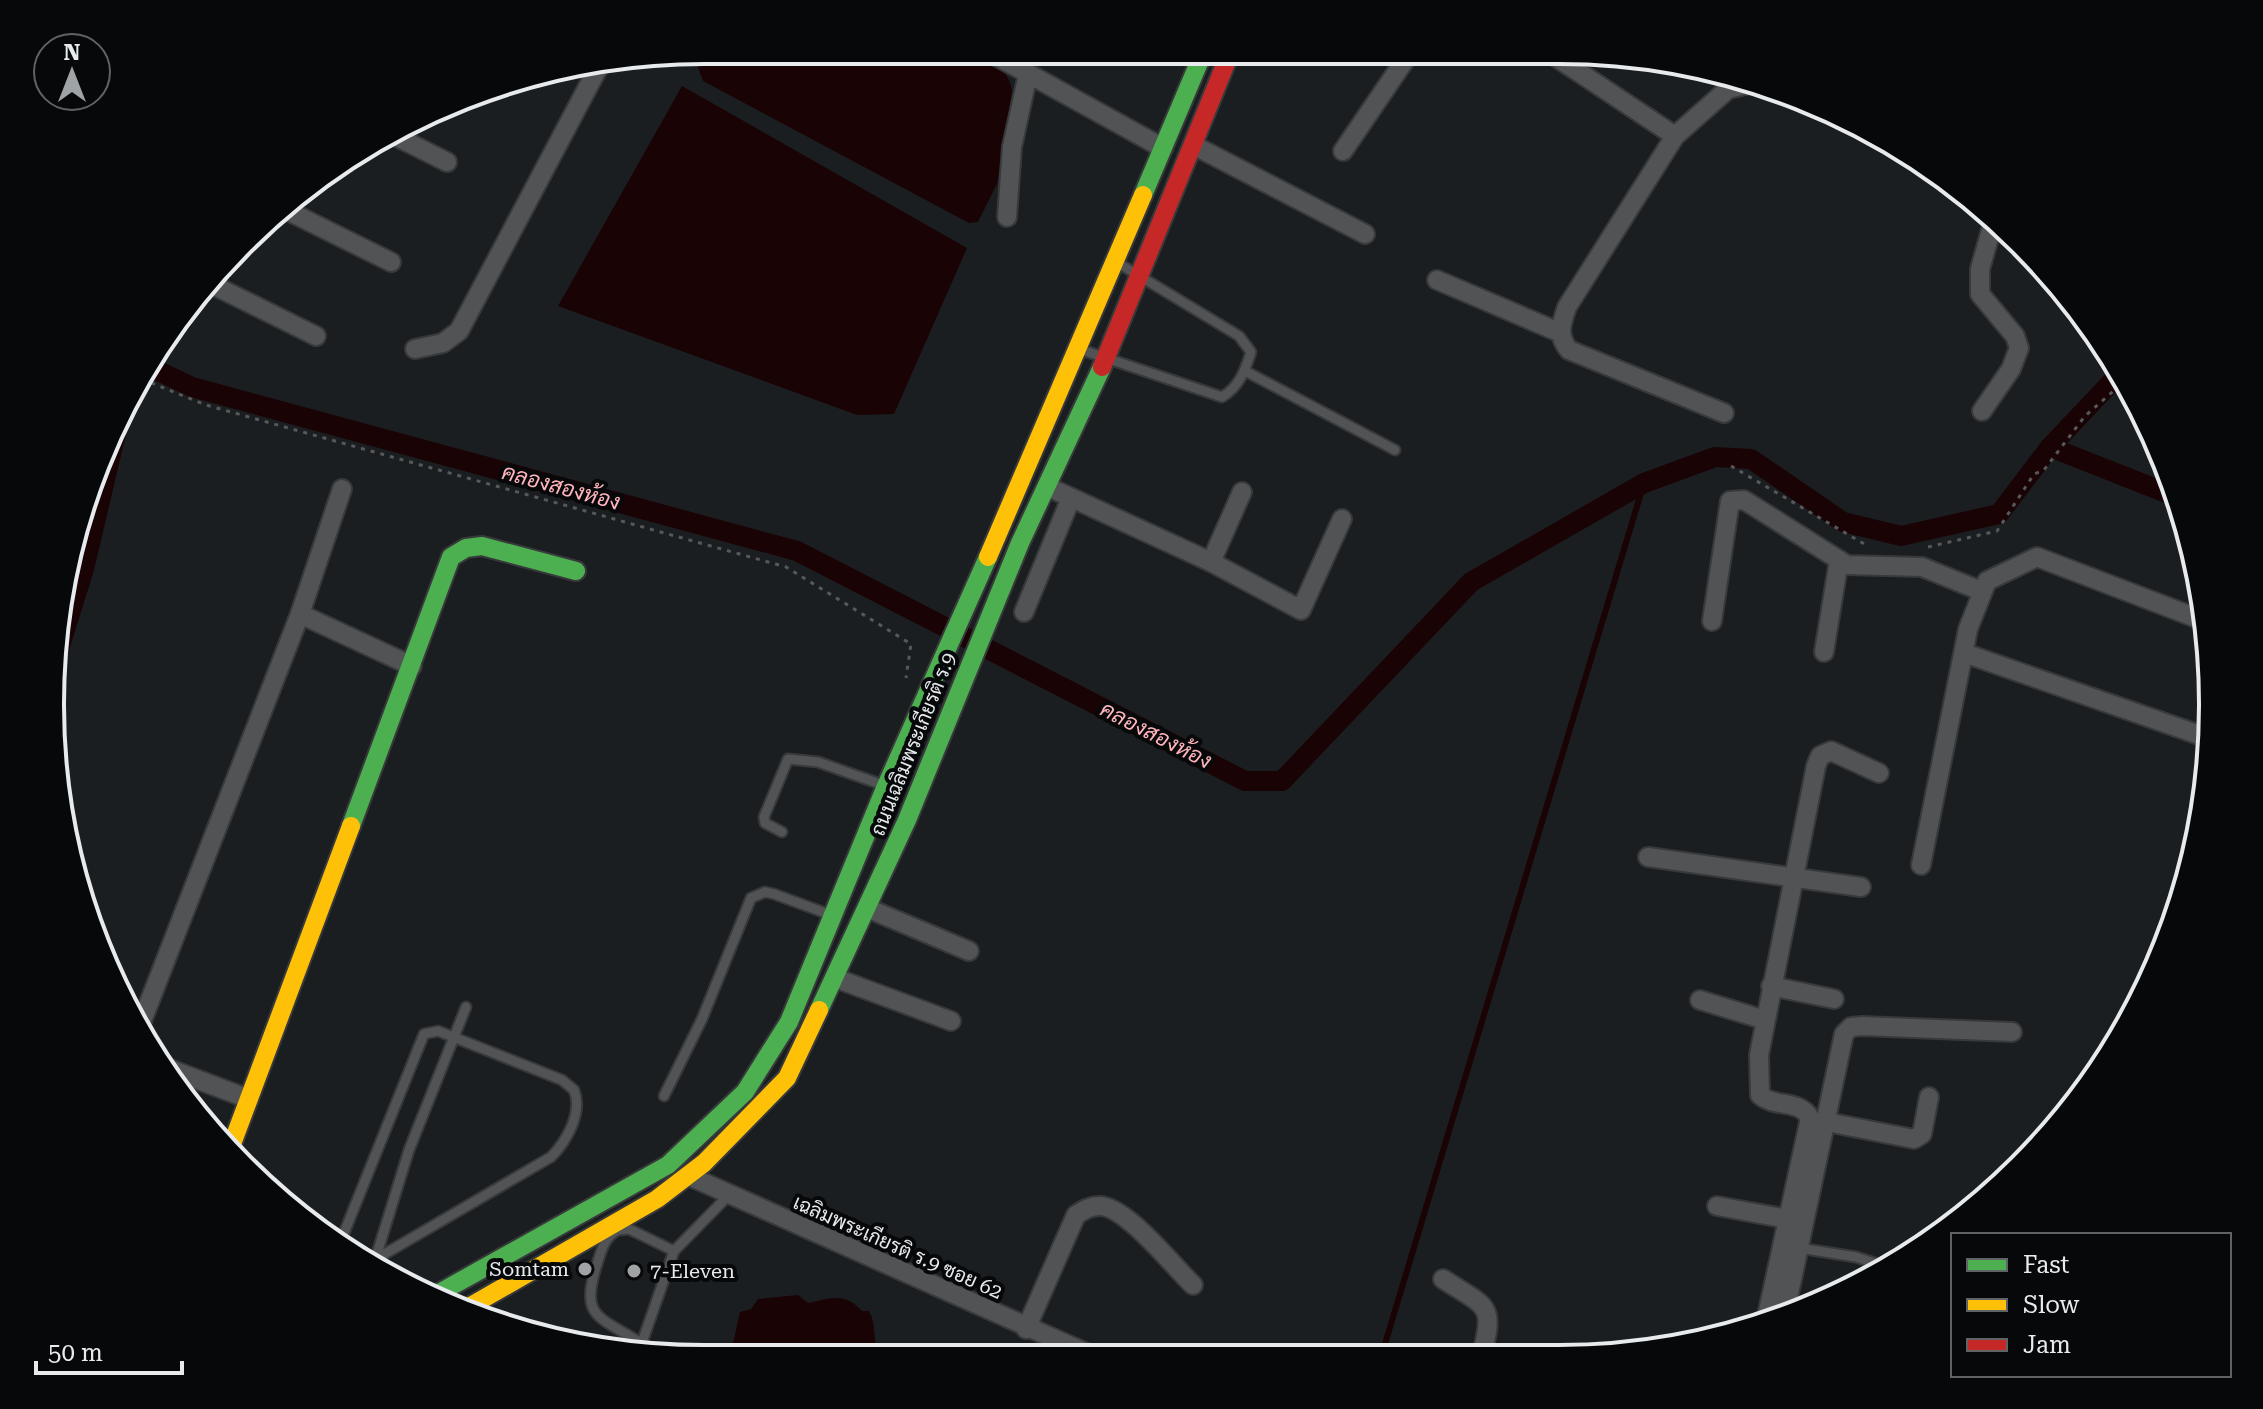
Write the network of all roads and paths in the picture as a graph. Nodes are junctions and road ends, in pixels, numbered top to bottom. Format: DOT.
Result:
graph roads {
  1 [pos="1010,64"];
  2 [pos="1198,64"];
  3 [pos="1226,64"];
  4 [pos="1402,64"];
  5 [pos="1567,64"];
  6 [pos="595,73"];
  7 [pos="1028,74"];
  8 [pos="1731,88"];
  9 [pos="1675,136"];
  10 [pos="403,140"];
  11 [pos="1193,145"];
  12 [pos="1163,148"];
  13 [pos="1343,151"];
  14 [pos="447,162"];
  15 [pos="293,214"];
  16 [pos="1007,217"];
  17 [pos="1991,232"];
  18 [pos="1365,234"];
  19 [pos="391,262"];
  20 [pos="1117,262"];
  21 [pos="1140,275"];
  22 [pos="1437,280"];
  23 [pos="218,288"];
  24 [pos="316,336"];
  25 [pos="1564,342"];
  26 [pos="415,349"];
  27 [pos="1079,349"];
  28 [pos="1106,359"];
  29 [pos="1245,371"];
  30 [pos="151,383"];
  31 [pos="2116,389"];
  32 [pos="1982,411"];
  33 [pos="1724,413"];
  34 [pos="1395,450"];
  35 [pos="1731,466"];
  36 [pos="1048,487"];
  37 [pos="342,489"];
  38 [pos="1242,492"];
  39 [pos="1071,498"];
  40 [pos="1342,519"];
  41 [pos="1868,547"];
  42 [pos="1914,550"];
  43 [pos="1839,560"];
  44 [pos="1211,562"];
  45 [pos="576,571"];
  46 [pos="1981,591"];
  47 [pos="1024,612"];
  48 [pos="300,614"];
  49 [pos="2193,617"];
  50 [pos="1712,621"];
  51 [pos="1824,652"];
  52 [pos="1964,653"];
  53 [pos="412,666"];
  54 [pos="906,678"];
  55 [pos="2198,735"];
  56 [pos="1879,773"];
  57 [pos="886,786"];
  58 [pos="782,832"];
  59 [pos="1648,857"];
  60 [pos="1921,865"];
  61 [pos="1794,877"];
  62 [pos="1861,887"];
  63 [pos="867,908"];
  64 [pos="834,916"];
  65 [pos="969,951"];
  66 [pos="835,978"];
  67 [pos="1771,986"];
  68 [pos="1834,999"];
  69 [pos="1700,1000"];
  70 [pos="466,1007"];
  71 [pos="144,1015"];
  72 [pos="1765,1020"];
  73 [pos="951,1021"];
  74 [pos="2012,1032"];
  75 [pos="454,1038"];
  76 [pos="182,1074"];
  77 [pos="664,1096"];
  78 [pos="1929,1097"];
  79 [pos="249,1099"];
  80 [pos="1827,1122"];
  81 [pos="234,1138"];
  82 [pos="668,1165"];
  83 [pos="689,1176"];
  84 [pos="728,1196"];
  85 [pos="1717,1206"];
  86 [pos="1788,1219"];
  87 [pos="344,1233"];
  88 [pos="1799,1248"];
  89 [pos="674,1251"];
  90 [pos="377,1255"];
  91 [pos="381,1257"];
  92 [pos="1873,1262"];
  93 [pos="1443,1279"];
  94 [pos="1193,1285"];
  95 [pos="445,1290"];
  96 [pos="1787,1302"];
  97 [pos="477,1303"];
  98 [pos="1768,1309"];
  99 [pos="1026,1329"];
  100 [pos="631,1341"];
  101 [pos="642,1342"];
  102 [pos="1066,1345"];
  103 [pos="1484,1345"];
  1 -- 7 [label="street"];
  2 -- 12 [label="main road, ถนนเฉลิมพระเกียรติ ร.9"];
  3 -- 11 [label="main road, ถนนเฉลิมพระเกียรติ ร.9"];
  4 -- 13 [label="street"];
  5 -- 9 [label="street"];
  6 -- 26 [label="street"];
  7 -- 12 [label="street"];
  7 -- 16 [label="street"];
  8 -- 9 [label="street"];
  9 -- 25 [label="street"];
  10 -- 14 [label="street"];
  11 -- 18 [label="street"];
  11 -- 21 [label="main road, ถนนเฉลิมพระเกียรติ ร.9"];
  12 -- 20 [label="main road, ถนนเฉลิมพระเกียรติ ร.9"];
  15 -- 19 [label="street"];
  17 -- 32 [label="street"];
  20 -- 21 [label="lane"];
  20 -- 27 [label="main road, ถนนเฉลิมพระเกียรติ ร.9"];
  21 -- 28 [label="main road, ถนนเฉลิมพระเกียรติ ร.9"];
  21 -- 29 [label="lane"];
  22 -- 25 [label="street"];
  23 -- 24 [label="street"];
  25 -- 33 [label="street"];
  27 -- 28 [label="lane"];
  27 -- 57 [label="main road, ถนนเฉลิมพระเกียรติ ร.9"];
  28 -- 29 [label="lane"];
  28 -- 36 [label="main road, ถนนเฉลิมพระเกียรติ ร.9"];
  29 -- 34 [label="lane"];
  30 -- 54 [label="path"];
  31 -- 42 [label="path"];
  35 -- 41 [label="path"];
  36 -- 39 [label="street"];
  36 -- 63 [label="main road, ถนนเฉลิมพระเกียรติ ร.9"];
  37 -- 48 [label="street"];
  38 -- 44 [label="street"];
  39 -- 44 [label="street"];
  39 -- 47 [label="street"];
  40 -- 44 [label="street"];
  43 -- 46 [label="street"];
  43 -- 50 [label="street"];
  43 -- 51 [label="street"];
  45 -- 53 [label="main road"];
  46 -- 49 [label="street"];
  46 -- 52 [label="street"];
  48 -- 53 [label="street"];
  48 -- 71 [label="street"];
  52 -- 55 [label="street"];
  52 -- 60 [label="street"];
  53 -- 79 [label="main road"];
  56 -- 61 [label="street"];
  57 -- 58 [label="lane"];
  57 -- 64 [label="main road, ถนนเฉลิมพระเกียรติ ร.9"];
  59 -- 61 [label="street"];
  61 -- 62 [label="street"];
  61 -- 67 [label="street"];
  63 -- 65 [label="street"];
  63 -- 66 [label="main road, ถนนเฉลิมพระเกียรติ ร.9"];
  64 -- 77 [label="lane"];
  64 -- 82 [label="main road, ถนนเฉลิมพระเกียรติ ร.9"];
  66 -- 73 [label="street"];
  66 -- 83 [label="main road, ถนนเฉลิมพระเกียรติ ร.9"];
  67 -- 68 [label="street"];
  67 -- 72 [label="street"];
  69 -- 72 [label="street"];
  70 -- 75 [label="lane"];
  72 -- 86 [label="street"];
  74 -- 80 [label="street"];
  75 -- 87 [label="lane"];
  75 -- 90 [label="lane"];
  75 -- 91 [label="lane"];
  76 -- 79 [label="street"];
  78 -- 80 [label="street"];
  79 -- 81 [label="main road"];
  80 -- 88 [label="street"];
  82 -- 83 [label="main road"];
  82 -- 95 [label="main road, ถนนเฉลิมพระเกียรติ ร.9"];
  83 -- 84 [label="street, เฉลิมพระเกียรติ ร.9 ซอย 62"];
  83 -- 97 [label="main road, ถนนเฉลิมพระเกียรติ ร.9"];
  84 -- 89 [label="lane"];
  84 -- 99 [label="street, เฉลิมพระเกียรติ ร.9 ซอย 62"];
  85 -- 86 [label="street"];
  86 -- 98 [label="street"];
  88 -- 92 [label="lane"];
  88 -- 96 [label="street"];
  89 -- 100 [label="lane"];
  89 -- 101 [label="lane"];
  93 -- 103 [label="street"];
  94 -- 99 [label="street"];
  99 -- 102 [label="street, เฉลิมพระเกียรติ ร.9 ซอย 62"];
}
